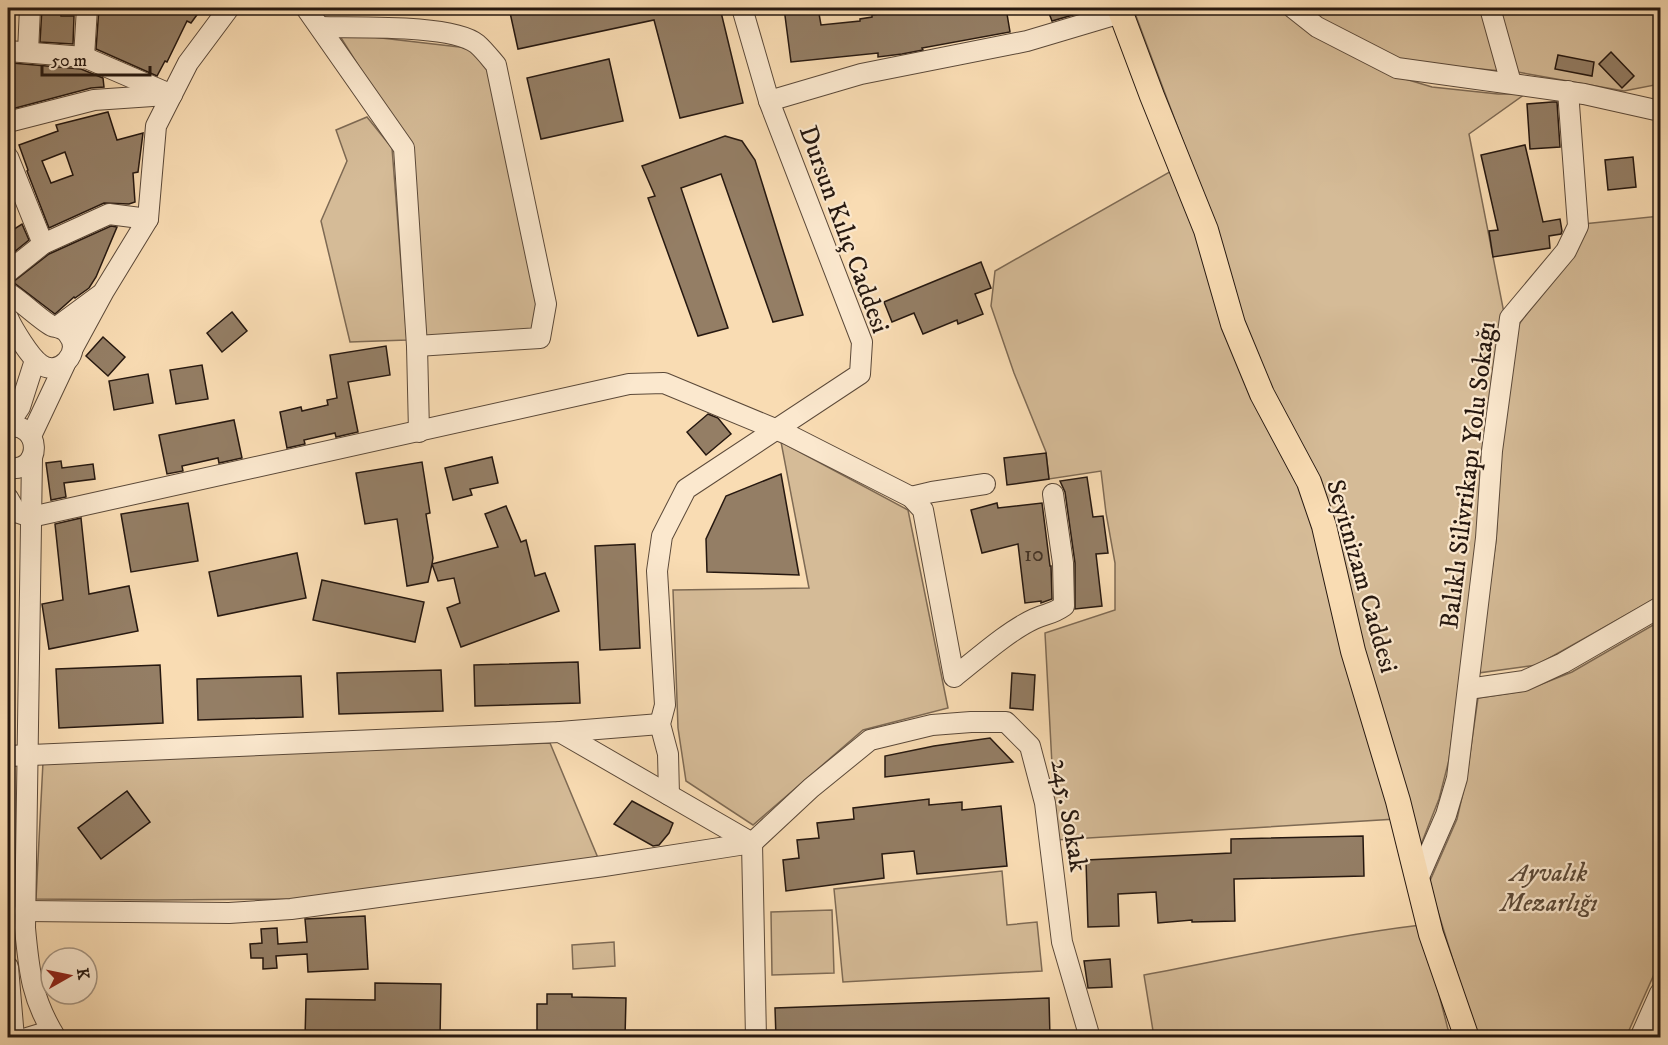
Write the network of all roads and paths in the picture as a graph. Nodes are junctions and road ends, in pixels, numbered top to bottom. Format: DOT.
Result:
graph roads {
  1 [pos="30,8"];
  2 [pos="87,8"];
  3 [pos="229,8"];
  4 [pos="306,8"];
  5 [pos="742,8"];
  6 [pos="1293,8"];
  7 [pos="1490,8"];
  8 [pos="1120,10"];
  9 [pos="321,27"];
  10 [pos="8,51"];
  11 [pos="27,52"];
  12 [pos="84,57"];
  13 [pos="1511,83"];
  14 [pos="1568,92"];
  15 [pos="172,94"];
  16 [pos="769,101"];
  17 [pos="1660,111"];
  18 [pos="8,122"];
  19 [pos="8,157"];
  20 [pos="148,219"];
  21 [pos="43,244"];
  22 [pos="8,272"];
  23 [pos="104,291"];
  24 [pos="8,292"];
  25 [pos="8,318"];
  26 [pos="55,326"];
  27 [pos="417,346"];
  28 [pos="69,356"];
  29 [pos="33,357"];
  30 [pos="8,426"];
  31 [pos="777,429"];
  32 [pos="419,432"];
  33 [pos="31,436"];
  34 [pos="32,457"];
  35 [pos="8,468"];
  36 [pos="985,484"];
  37 [pos="1053,494"];
  38 [pos="911,497"];
  39 [pos="8,498"];
  40 [pos="31,517"];
  41 [pos="1660,607"];
  42 [pos="1468,689"];
  43 [pos="660,724"];
  44 [pos="560,732"];
  45 [pos="17,756"];
  46 [pos="669,795"];
  47 [pos="752,843"];
  48 [pos="1418,879"];
  49 [pos="25,911"];
  50 [pos="8,967"];
  51 [pos="1660,993"];
  52 [pos="14,1038"];
  53 [pos="27,1038"];
  54 [pos="50,1038"];
  55 [pos="56,1038"];
  56 [pos="756,1038"];
  57 [pos="1089,1038"];
  58 [pos="1467,1038"];
  59 [pos="1640,1038"];
  1 -- 11 [label="street"];
  2 -- 12 [label="street"];
  3 -- 15 [label="street"];
  4 -- 9 [label="street"];
  5 -- 16 [label="street, Dursun Kılıç Caddesi"];
  6 -- 13 [label="street"];
  7 -- 13 [label="street"];
  8 -- 16 [label="street"];
  8 -- 48 [label="main road, Seyitnizam Caddesi"];
  9 -- 27 [label="street"];
  9 -- 27 [label="street"];
  10 -- 11 [label="street"];
  11 -- 12 [label="street"];
  12 -- 15 [label="street"];
  13 -- 14 [label="street"];
  14 -- 17 [label="street"];
  14 -- 42 [label="street, Balıklı Silivrikapı Yolu Sokağı"];
  15 -- 18 [label="street"];
  15 -- 20 [label="street"];
  16 -- 31 [label="street, Dursun Kılıç Caddesi"];
  19 -- 21 [label="street"];
  20 -- 21 [label="street"];
  20 -- 23 [label="street"];
  21 -- 22 [label="street"];
  23 -- 26 [label="street"];
  23 -- 28 [label="street"];
  24 -- 26 [label="street"];
  25 -- 29 [label="street"];
  26 -- 28 [label="street"];
  26 -- 29 [label="street"];
  27 -- 32 [label="street"];
  28 -- 29 [label="street"];
  28 -- 33 [label="street"];
  29 -- 30 [label="street"];
  30 -- 33 [label="street"];
  31 -- 32 [label="street"];
  31 -- 38 [label="street"];
  31 -- 43 [label="street"];
  32 -- 40 [label="street"];
  33 -- 34 [label="street"];
  34 -- 35 [label="street"];
  34 -- 40 [label="street"];
  36 -- 38 [label="street"];
  37 -- 38 [label="street"];
  39 -- 40 [label="street"];
  40 -- 45 [label="street"];
  41 -- 42 [label="street"];
  42 -- 48 [label="street, Balıklı Silivrikapı Yolu Sokağı"];
  43 -- 44 [label="street"];
  43 -- 46 [label="street"];
  44 -- 45 [label="street"];
  44 -- 46 [label="street"];
  45 -- 49 [label="street"];
  46 -- 47 [label="street"];
  47 -- 49 [label="street"];
  47 -- 56 [label="street"];
  47 -- 57 [label="street, 245. Sokak"];
  48 -- 58 [label="main road, Seyitnizam Caddesi"];
  49 -- 55 [label="street"];
  50 -- 52 [label="street"];
  51 -- 59 [label="street"];
  53 -- 54 [label="street"];
}
